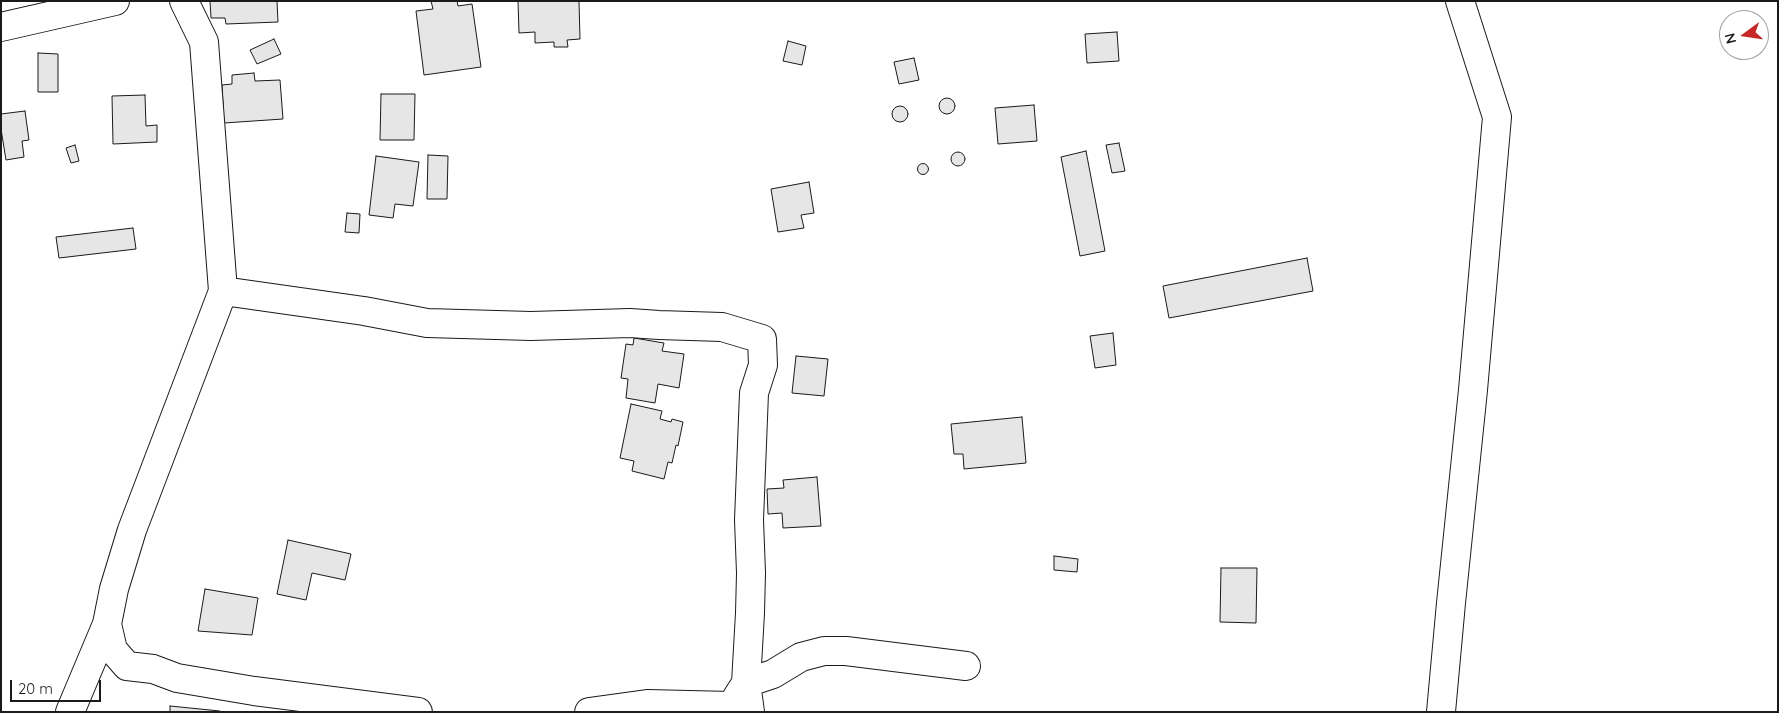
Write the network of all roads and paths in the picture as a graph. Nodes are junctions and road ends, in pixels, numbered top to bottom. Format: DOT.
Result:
graph roads {
  1 [pos="115,1"];
  2 [pos="184,1"];
  3 [pos="1460,1"];
  4 [pos="1,27"];
  5 [pos="223,291"];
  6 [pos="108,624"];
  7 [pos="966,666"];
  8 [pos="746,683"];
  9 [pos="739,710"];
  10 [pos="70,712"];
  11 [pos="418,712"];
  12 [pos="589,712"];
  13 [pos="1441,712"];
  1 -- 4 [label="street"];
  2 -- 5 [label="street"];
  3 -- 13 [label="street"];
  5 -- 6 [label="street"];
  5 -- 8 [label="street"];
  6 -- 10 [label="street"];
  6 -- 11 [label="street"];
  7 -- 8 [label="street"];
  8 -- 9 [label="street"];
  9 -- 12 [label="street"];
}
